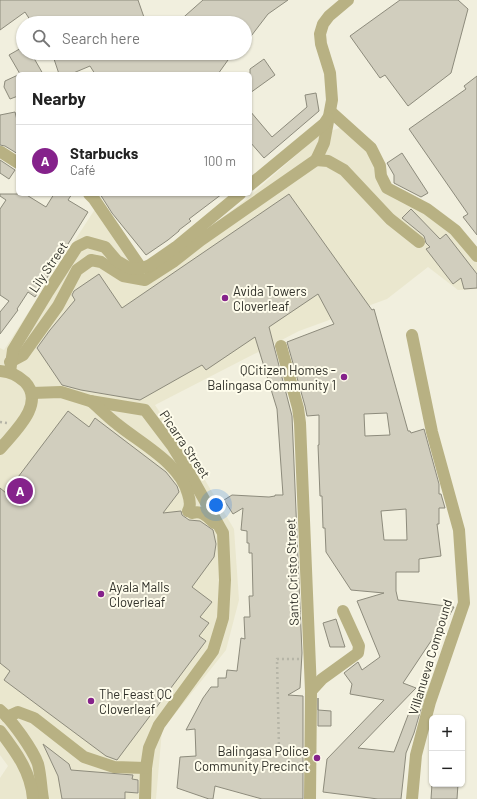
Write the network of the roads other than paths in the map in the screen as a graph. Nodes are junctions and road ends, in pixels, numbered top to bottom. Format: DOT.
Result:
graph roads {
  1 [pos="348,0"];
  2 [pos="330,114"];
  3 [pos="1,152"];
  4 [pos="316,160"];
  5 [pos="16,163"];
  6 [pos="252,184"];
  7 [pos="91,196"];
  8 [pos="238,196"];
  9 [pos="419,242"];
  10 [pos="477,256"];
  11 [pos="141,268"];
  12 [pos="412,335"];
  13 [pos="281,346"];
  14 [pos="7,368"];
  15 [pos="32,393"];
  16 [pos="90,401"];
  17 [pos="173,447"];
  18 [pos="0,448"];
  19 [pos="162,458"];
  20 [pos="223,534"];
  21 [pos="343,611"];
  22 [pos="311,691"];
  23 [pos="4,713"];
  24 [pos="0,731"];
  25 [pos="146,768"];
  26 [pos="33,799"];
  27 [pos="43,799"];
  28 [pos="146,799"];
  29 [pos="310,799"];
  30 [pos="412,799"];
  1 -- 2 [label="street"];
  2 -- 4 [label="street"];
  2 -- 6 [label="street"];
  2 -- 10 [label="street"];
  3 -- 5 [label="street"];
  4 -- 9 [label="street"];
  4 -- 14 [label="street"];
  7 -- 11 [label="street"];
  8 -- 11 [label="street"];
  11 -- 14 [label="street, Lily Street"];
  12 -- 30 [label="street, Villanueva Compound"];
  13 -- 22 [label="street, Santo Cristo Street"];
  14 -- 15 [label="street"];
  15 -- 16 [label="street, Picarra Street"];
  15 -- 18 [label="street"];
  16 -- 17 [label="street, Picarra Street"];
  16 -- 19 [label="street"];
  17 -- 19 [label="street"];
  17 -- 20 [label="street, Picarra Street"];
  19 -- 20 [label="street"];
  20 -- 25 [label="street, Picarra Street"];
  21 -- 22 [label="street"];
  22 -- 29 [label="street, Santo Cristo Street"];
  23 -- 25 [label="street"];
  23 -- 27 [label="street"];
  24 -- 26 [label="street"];
  25 -- 28 [label="street, Picarra Street"];
}
